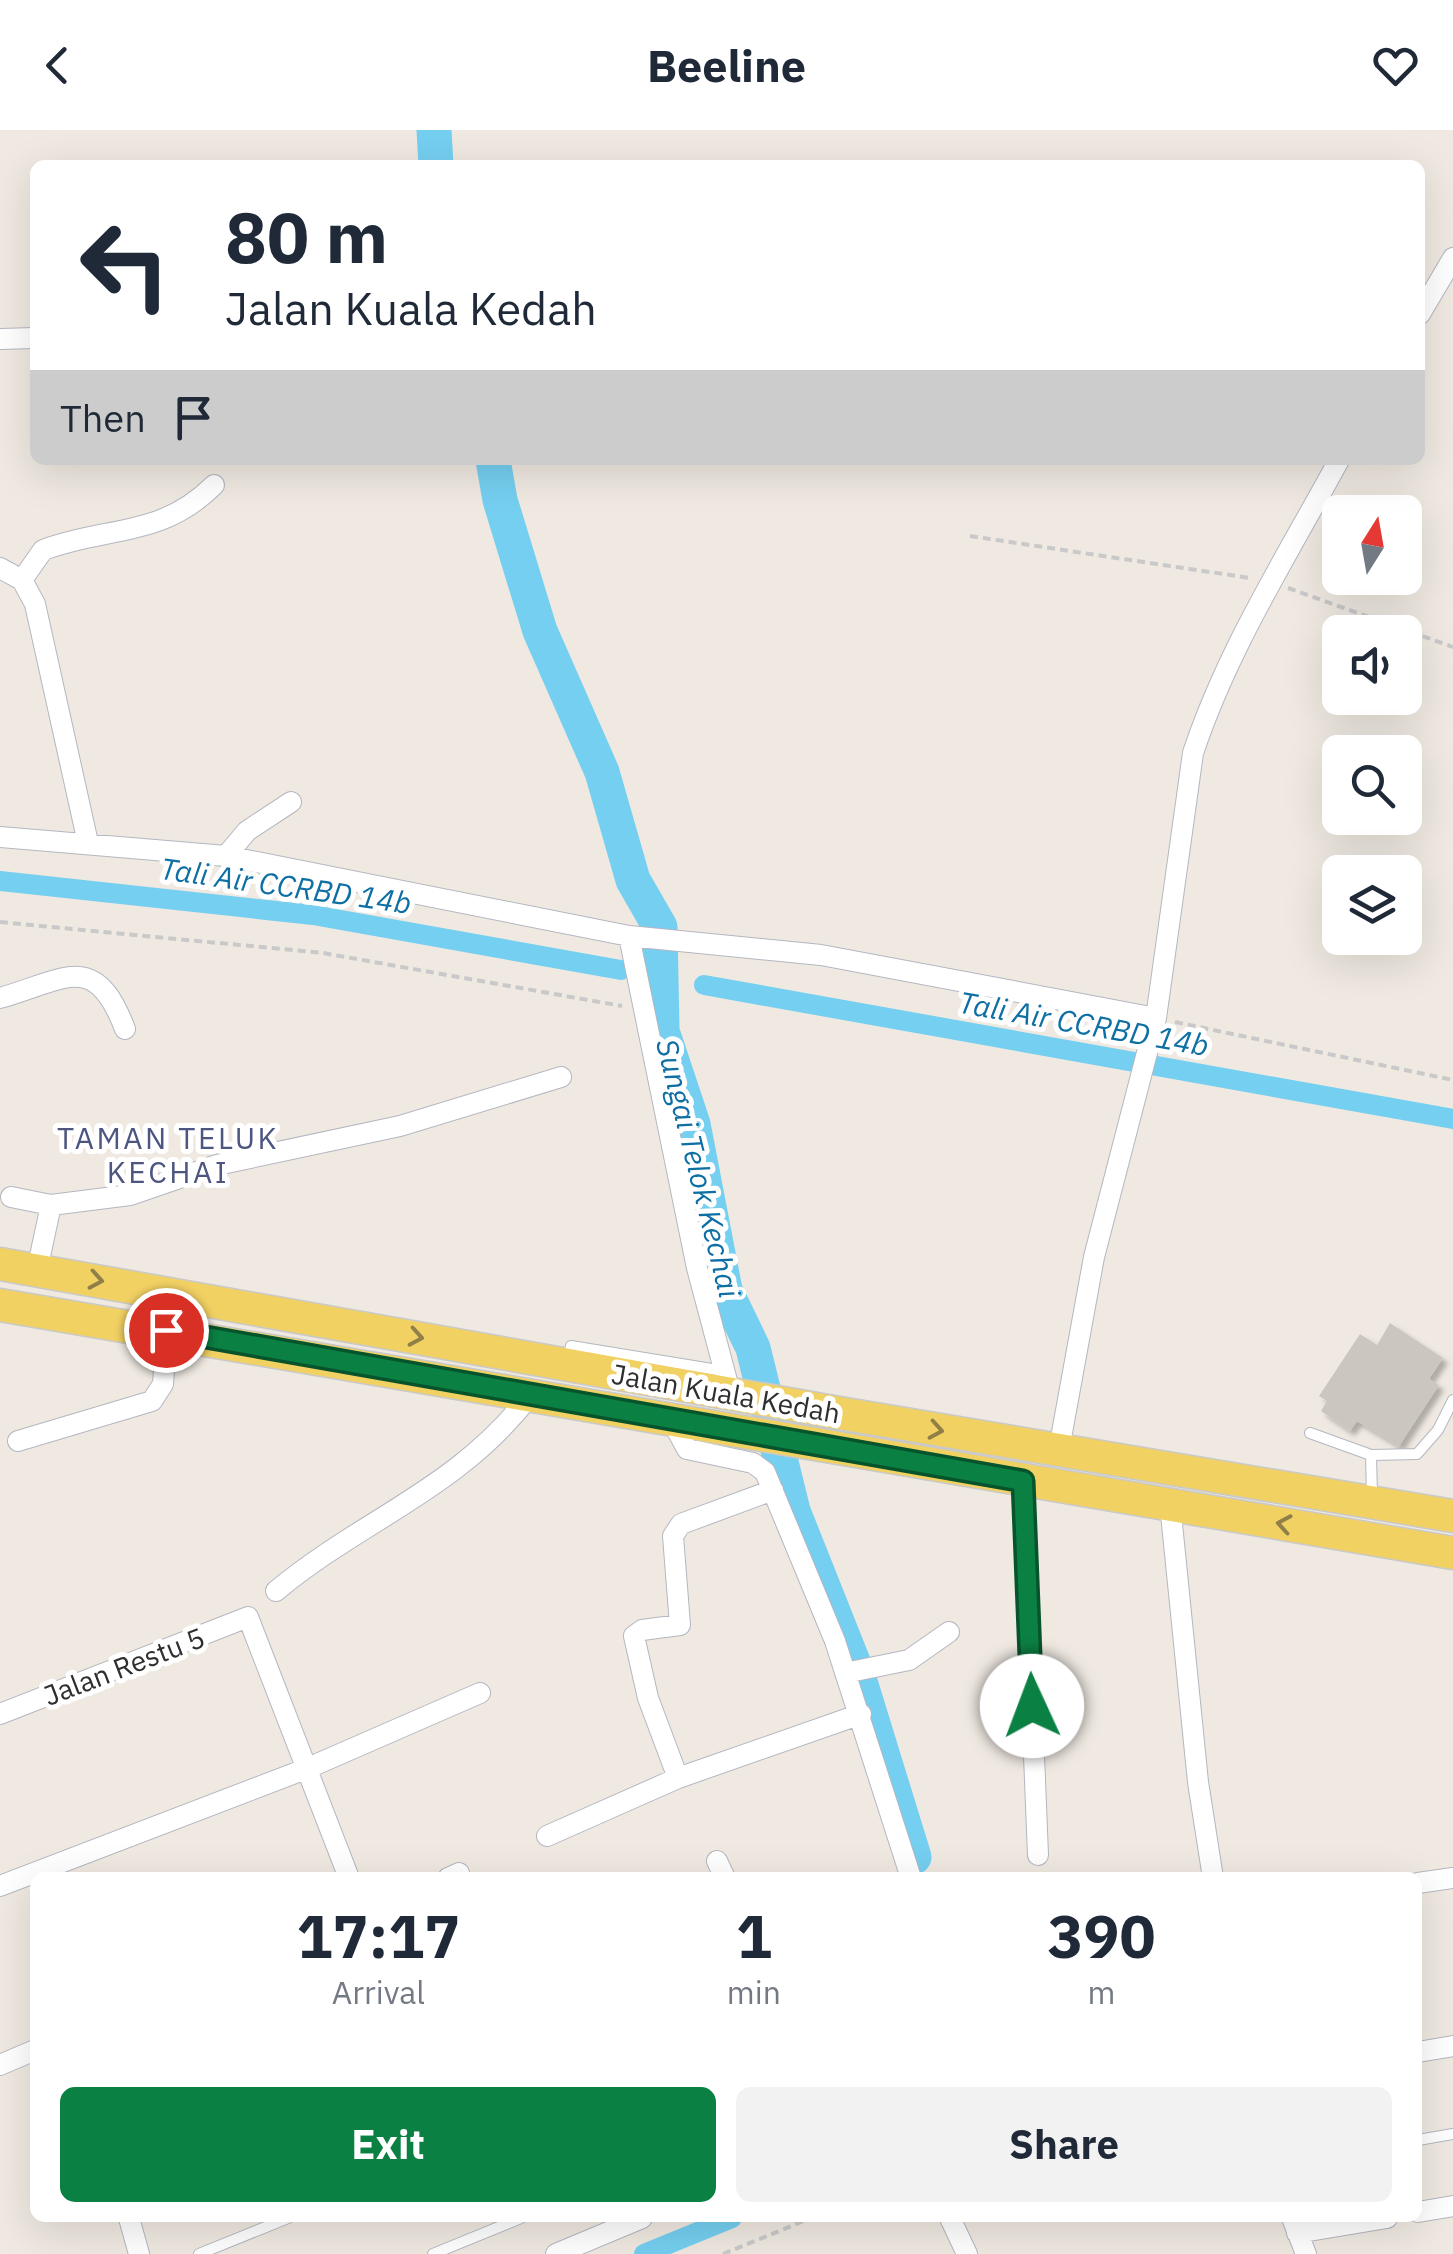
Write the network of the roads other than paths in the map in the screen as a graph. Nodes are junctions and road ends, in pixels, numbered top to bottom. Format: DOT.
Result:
graph roads {
  1 [pos="1453,258"];
  2 [pos="1425,306"];
  3 [pos="30,338"];
  4 [pos="0,339"];
  5 [pos="1336,465"];
  6 [pos="214,485"];
  7 [pos="0,568"];
  8 [pos="22,580"];
  9 [pos="291,802"];
  10 [pos="0,837"];
  11 [pos="88,843"];
  12 [pos="226,856"];
  13 [pos="639,937"];
  14 [pos="0,998"];
  15 [pos="1154,1025"];
  16 [pos="125,1029"];
  17 [pos="562,1077"];
  18 [pos="11,1197"];
  19 [pos="52,1205"];
  20 [pos="0,1264"];
  21 [pos="37,1270"];
  22 [pos="0,1305"];
  23 [pos="166,1330"];
  24 [pos="730,1386"];
  25 [pos="530,1394"];
  26 [pos="1453,1400"];
  27 [pos="671,1418"];
  28 [pos="1310,1433"];
  29 [pos="18,1442"];
  30 [pos="1059,1448"];
  31 [pos="1371,1456"];
  32 [pos="1023,1481"];
  33 [pos="773,1490"];
  34 [pos="1372,1502"];
  35 [pos="1170,1504"];
  36 [pos="1453,1516"];
  37 [pos="1380,1541"];
  38 [pos="1453,1553"];
  39 [pos="276,1591"];
  40 [pos="948,1632"];
  41 [pos="854,1670"];
  42 [pos="480,1692"];
  43 [pos="0,1714"];
  44 [pos="861,1714"];
  45 [pos="308,1768"];
  46 [pos="678,1778"];
  47 [pos="547,1836"];
  48 [pos="1038,1855"];
  49 [pos="45,1872"];
  50 [pos="347,1872"];
  51 [pos="909,1872"];
  52 [pos="1212,1872"];
  53 [pos="30,1877"];
  54 [pos="1453,1878"];
  55 [pos="1422,1883"];
  56 [pos="0,1886"];
  57 [pos="1453,2046"];
  58 [pos="1422,2051"];
  59 [pos="30,2052"];
  60 [pos="0,2065"];
  61 [pos="1453,2134"];
  62 [pos="1422,2139"];
  63 [pos="1453,2206"];
  64 [pos="1422,2211"];
  65 [pos="130,2222"];
  66 [pos="278,2222"];
  67 [pos="510,2222"];
  68 [pos="632,2222"];
  69 [pos="952,2222"];
  70 [pos="1334,2222"];
  71 [pos="1294,2225"];
  72 [pos="139,2254"];
  73 [pos="199,2254"];
  74 [pos="433,2254"];
  75 [pos="556,2254"];
  76 [pos="967,2254"];
  77 [pos="1306,2254"];
  1 -- 2 [label="street"];
  3 -- 4 [label="street"];
  5 -- 15 [label="street"];
  6 -- 8 [label="street"];
  7 -- 8 [label="street"];
  8 -- 11 [label="street"];
  9 -- 12 [label="street"];
  10 -- 11 [label="street"];
  11 -- 12 [label="street"];
  12 -- 13 [label="street"];
  13 -- 15 [label="street"];
  13 -- 24 [label="street"];
  14 -- 16 [label="street"];
  15 -- 30 [label="street"];
  17 -- 19 [label="street"];
  18 -- 19 [label="street"];
  19 -- 21 [label="street"];
  20 -- 21 [label="main road, Jalan Kuala Kedah"];
  21 -- 24 [label="main road, Jalan Kuala Kedah, one-way"];
  22 -- 23 [label="main road, Jalan Kuala Kedah"];
  23 -- 25 [label="main road, Jalan Kuala Kedah"];
  23 -- 29 [label="street"];
  24 -- 30 [label="main road, Jalan Kuala Kedah, one-way"];
  25 -- 27 [label="main road, Jalan Kuala Kedah"];
  25 -- 39 [label="street"];
  26 -- 31 [label="lane"];
  27 -- 32 [label="main road, Jalan Kuala Kedah"];
  27 -- 33 [label="street"];
  28 -- 31 [label="lane"];
  30 -- 34 [label="main road, Jalan Kuala Kedah"];
  31 -- 34 [label="lane"];
  32 -- 35 [label="main road, Jalan Kuala Kedah"];
  32 -- 48 [label="street"];
  33 -- 41 [label="street"];
  33 -- 46 [label="street"];
  34 -- 36 [label="main road, Jalan Kuala Kedah"];
  34 -- 37 [label="main road"];
  37 -- 35 [label="main road, Jalan Kuala Kedah, one-way"];
  35 -- 52 [label="street"];
  37 -- 38 [label="main road, Jalan Kuala Kedah"];
  40 -- 41 [label="street"];
  41 -- 44 [label="street"];
  42 -- 45 [label="street"];
  43 -- 45 [label="street, Jalan Restu 5"];
  44 -- 46 [label="street"];
  44 -- 51 [label="street"];
  45 -- 49 [label="street"];
  45 -- 50 [label="street"];
  46 -- 47 [label="street"];
  53 -- 56 [label="street"];
  54 -- 55 [label="street"];
  57 -- 58 [label="street"];
  59 -- 60 [label="street"];
  61 -- 62 [label="lane"];
  63 -- 64 [label="street"];
  65 -- 72 [label="street"];
  66 -- 73 [label="lane"];
  67 -- 74 [label="lane"];
  68 -- 75 [label="street"];
  69 -- 76 [label="street"];
  70 -- 71 [label="street"];
  71 -- 77 [label="street"];
}
